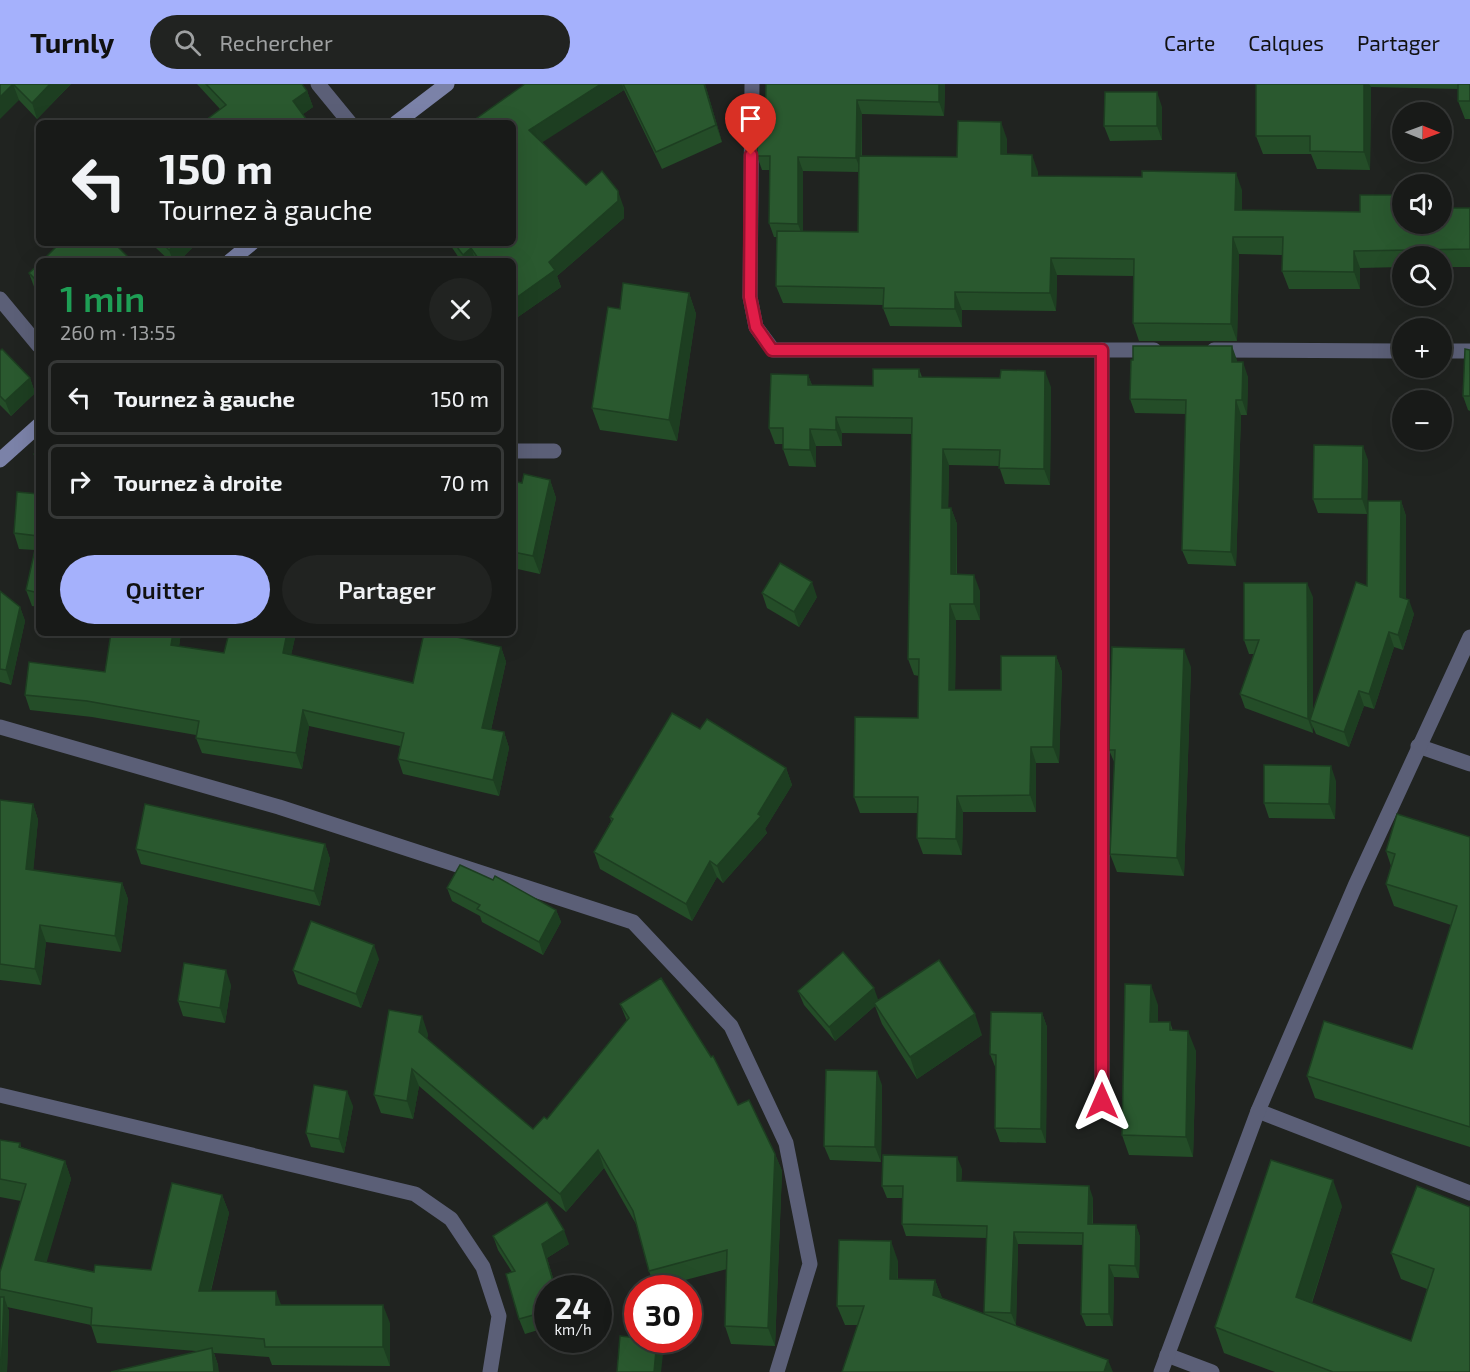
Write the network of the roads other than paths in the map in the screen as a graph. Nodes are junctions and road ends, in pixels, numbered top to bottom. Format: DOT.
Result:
graph roads {
  1 [pos="318,84"];
  2 [pos="447,84"];
  3 [pos="752,84"];
  4 [pos="348,120"];
  5 [pos="400,120"];
  6 [pos="248,246"];
  7 [pos="234,258"];
  8 [pos="0,299"];
  9 [pos="36,342"];
  10 [pos="1102,350"];
  11 [pos="1171,350"];
  12 [pos="1194,350"];
  13 [pos="1392,351"];
  14 [pos="1452,351"];
  15 [pos="1470,351"];
  16 [pos="36,428"];
  17 [pos="516,451"];
  18 [pos="554,451"];
  19 [pos="0,460"];
  20 [pos="1470,637"];
  21 [pos="0,727"];
  22 [pos="1418,746"];
  23 [pos="1470,764"];
  24 [pos="0,1095"];
  25 [pos="1102,1101"];
  26 [pos="1258,1111"];
  27 [pos="1470,1193"];
  28 [pos="1167,1355"];
  29 [pos="490,1372"];
  30 [pos="777,1372"];
  31 [pos="1161,1372"];
  32 [pos="1212,1372"];
  1 -- 4 [label="street"];
  2 -- 5 [label="street"];
  3 -- 10 [label="street"];
  6 -- 7 [label="street"];
  8 -- 9 [label="street"];
  10 -- 11 [label="street"];
  10 -- 25 [label="street"];
  12 -- 13 [label="street"];
  14 -- 15 [label="street"];
  16 -- 19 [label="street"];
  17 -- 18 [label="street"];
  20 -- 22 [label="street"];
  21 -- 30 [label="street"];
  22 -- 23 [label="street"];
  22 -- 26 [label="street"];
  24 -- 29 [label="street"];
  26 -- 27 [label="street"];
  26 -- 28 [label="street"];
  28 -- 31 [label="street"];
  28 -- 32 [label="street"];
}
